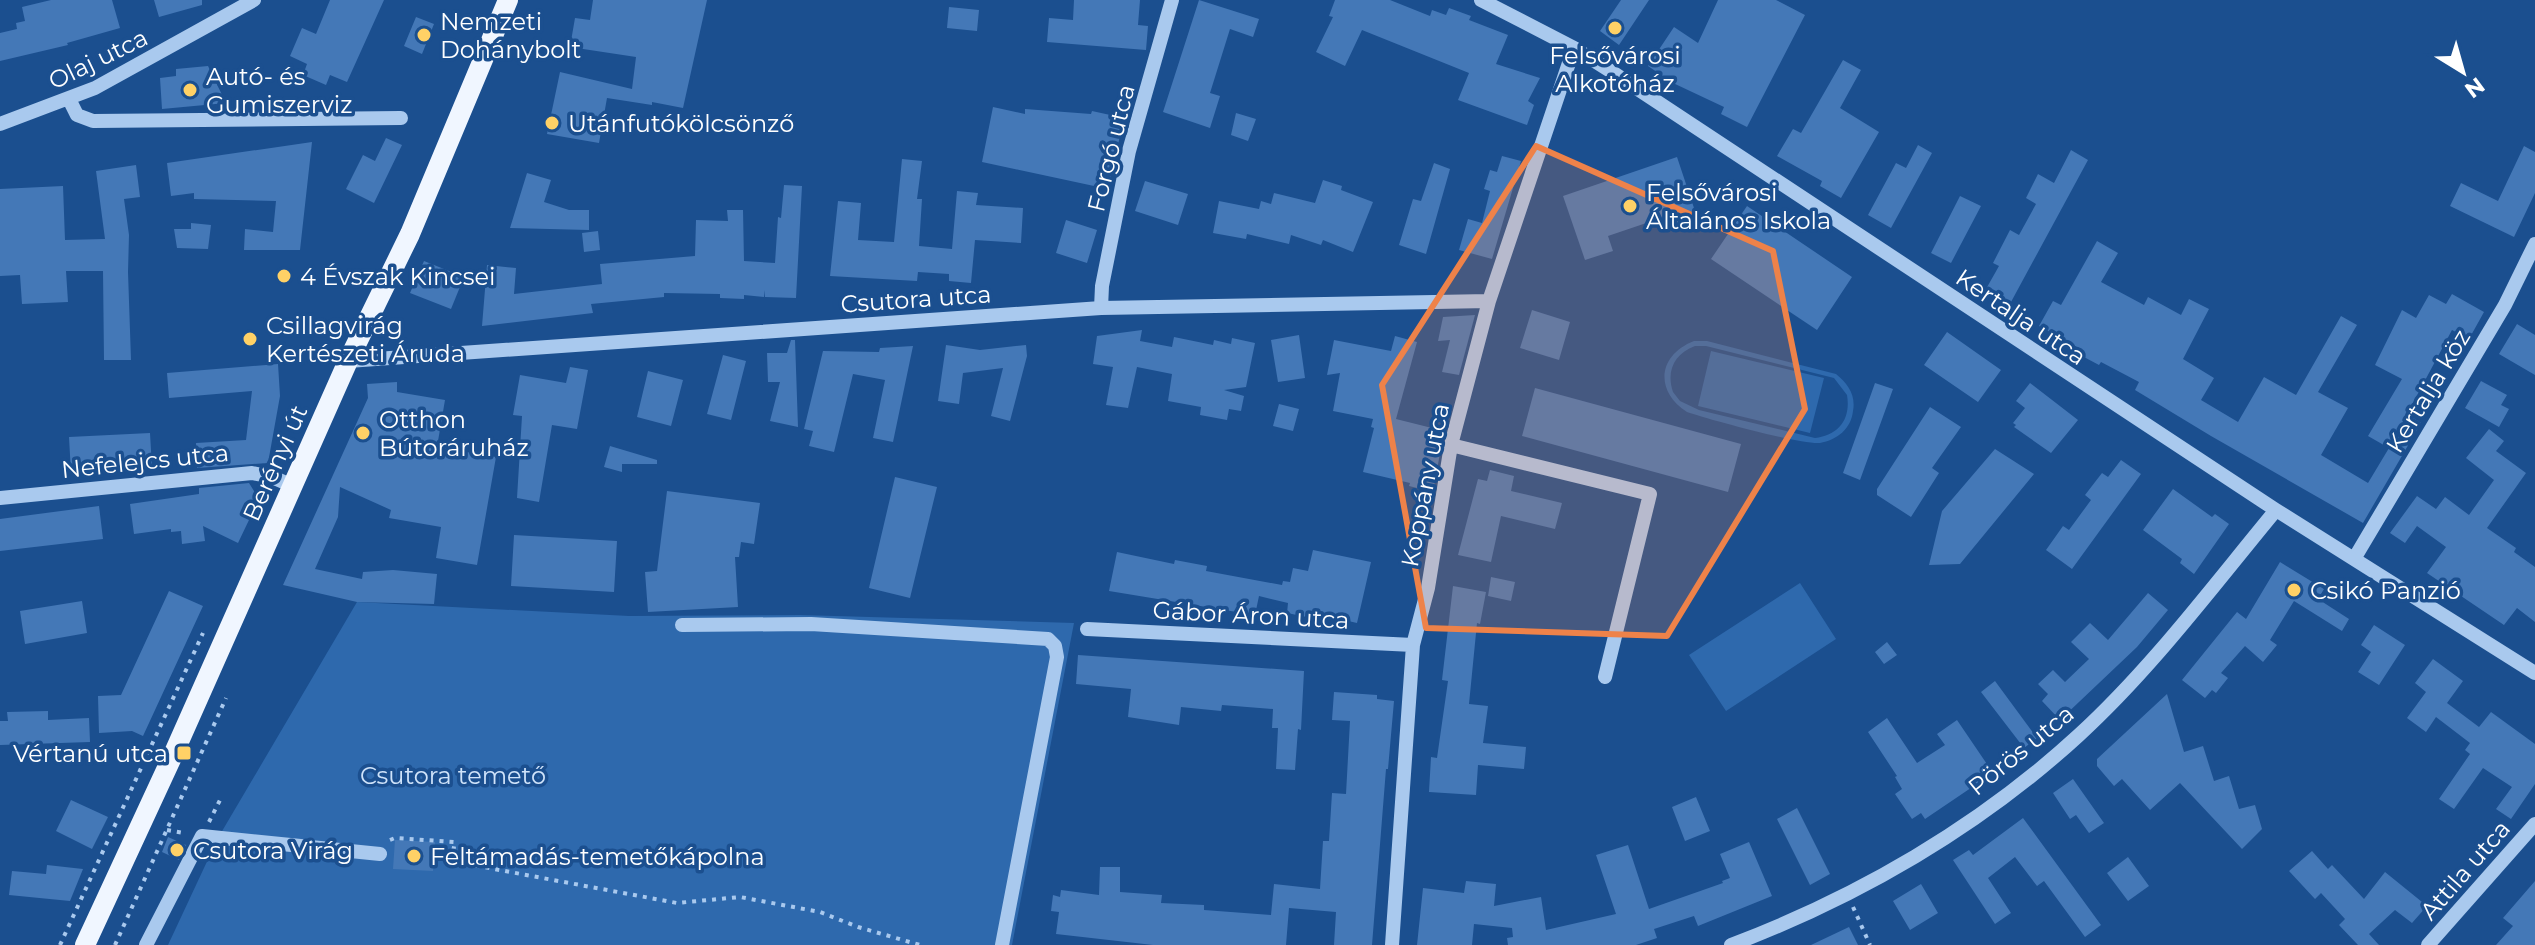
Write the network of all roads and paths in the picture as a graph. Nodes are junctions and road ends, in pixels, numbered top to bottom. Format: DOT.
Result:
graph roads {
  1 [pos="254,0"];
  2 [pos="508,0"];
  3 [pos="1172,0"];
  4 [pos="1481,0"];
  5 [pos="1574,48"];
  6 [pos="69,99"];
  7 [pos="401,118"];
  8 [pos="0,124"];
  9 [pos="2535,244"];
  10 [pos="1489,301"];
  11 [pos="1101,308"];
  12 [pos="348,361"];
  13 [pos="1451,445"];
  14 [pos="293,486"];
  15 [pos="0,498"];
  16 [pos="2276,510"];
  17 [pos="2354,559"];
  18 [pos="682,625"];
  19 [pos="207,626"];
  20 [pos="1087,629"];
  21 [pos="1413,645"];
  22 [pos="2535,673"];
  23 [pos="1605,677"];
  24 [pos="226,698"];
  25 [pos="221,798"];
  26 [pos="2535,824"];
  27 [pos="202,836"];
  28 [pos="380,854"];
  29 [pos="1847,894"];
  30 [pos="60,945"];
  31 [pos="85,945"];
  32 [pos="115,945"];
  33 [pos="146,945"];
  34 [pos="920,945"];
  35 [pos="1002,945"];
  36 [pos="1392,945"];
  37 [pos="1731,945"];
  38 [pos="1870,945"];
  39 [pos="2428,945"];
  1 -- 6 [label="street, Olaj utca"];
  2 -- 12 [label="main road, Berényi út"];
  3 -- 11 [label="street, Forgó utca"];
  4 -- 5 [label="street, Kertalja utca"];
  5 -- 10 [label="street, Koppány utca"];
  5 -- 16 [label="street, Kertalja utca"];
  6 -- 7 [label="street"];
  6 -- 8 [label="street, Olaj utca"];
  9 -- 17 [label="street, Kertalja köz"];
  10 -- 11 [label="street, Csutora utca"];
  10 -- 13 [label="street, Koppány utca"];
  11 -- 12 [label="street, Csutora utca"];
  12 -- 14 [label="main road, Berényi út"];
  13 -- 21 [label="street, Koppány utca"];
  13 -- 23 [label="street"];
  14 -- 15 [label="street, Nefelejcs utca"];
  14 -- 31 [label="main road, Berényi út"];
  16 -- 17 [label="street, Kertalja utca"];
  16 -- 29 [label="street, Pörös utca"];
  17 -- 22 [label="street, Kertalja utca"];
  18 -- 35 [label="street"];
  19 -- 30 [label="path"];
  20 -- 21 [label="street, Gábor Áron utca"];
  21 -- 36 [label="street, Koppány utca"];
  24 -- 32 [label="path"];
  25 -- 27 [label="path"];
  26 -- 39 [label="street, Attila utca"];
  27 -- 28 [label="street"];
  27 -- 33 [label="street"];
  28 -- 34 [label="path"];
  29 -- 37 [label="street, Pörös utca"];
  29 -- 38 [label="path"];
}
